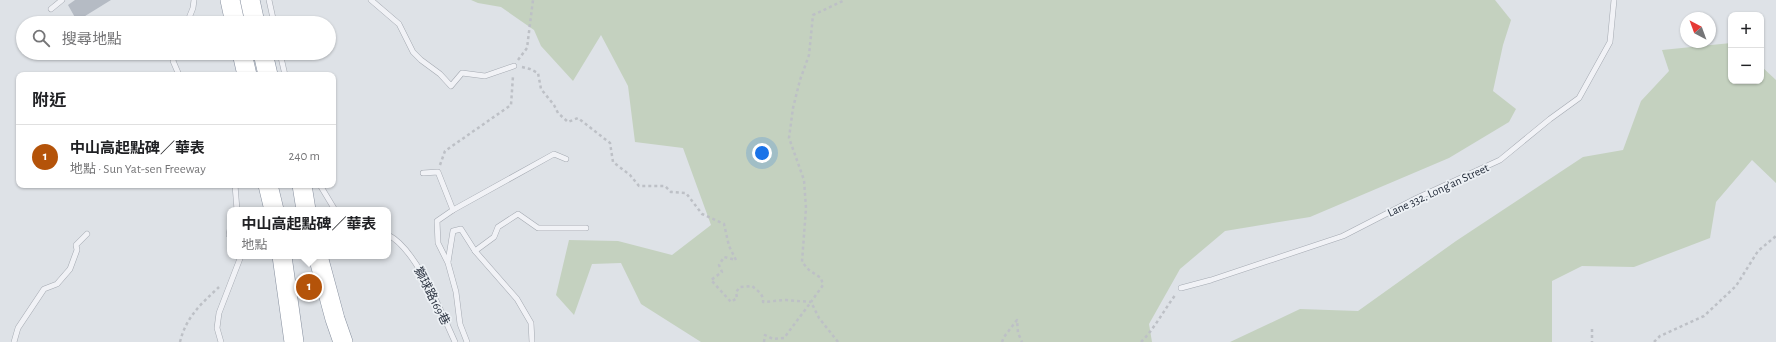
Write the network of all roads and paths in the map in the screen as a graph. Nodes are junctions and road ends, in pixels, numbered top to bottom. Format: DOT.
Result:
graph roads {
  1 [pos="62,0"];
  2 [pos="194,0"];
  3 [pos="230,0"];
  4 [pos="250,0"];
  5 [pos="269,0"];
  6 [pos="371,0"];
  7 [pos="533,0"];
  8 [pos="845,0"];
  9 [pos="1614,0"];
  10 [pos="51,9"];
  11 [pos="190,16"];
  12 [pos="233,16"];
  13 [pos="254,16"];
  14 [pos="272,16"];
  15 [pos="173,60"];
  16 [pos="244,60"];
  17 [pos="265,60"];
  18 [pos="282,60"];
  19 [pos="514,66"];
  20 [pos="178,72"];
  21 [pos="246,72"];
  22 [pos="267,72"];
  23 [pos="284,72"];
  24 [pos="566,159"];
  25 [pos="423,172"];
  26 [pos="438,172"];
  27 [pos="235,188"];
  28 [pos="269,188"];
  29 [pos="308,188"];
  30 [pos="309,188"];
  31 [pos="237,207"];
  32 [pos="273,207"];
  33 [pos="306,207"];
  34 [pos="331,207"];
  35 [pos="453,210"];
  36 [pos="586,228"];
  37 [pos="87,234"];
  38 [pos="1776,236"];
  39 [pos="391,237"];
  40 [pos="475,250"];
  41 [pos="240,259"];
  42 [pos="282,259"];
  43 [pos="319,259"];
  44 [pos="448,263"];
  45 [pos="231,279"];
  46 [pos="1181,288"];
  47 [pos="811,302"];
  48 [pos="1592,329"];
  49 [pos="14,342"];
  50 [pos="180,342"];
  51 [pos="221,342"];
  52 [pos="294,342"];
  53 [pos="343,342"];
  54 [pos="455,342"];
  55 [pos="468,342"];
  56 [pos="532,342"];
  57 [pos="764,342"];
  58 [pos="838,342"];
  59 [pos="1002,342"];
  60 [pos="1022,342"];
  61 [pos="1141,342"];
  62 [pos="1592,342"];
  63 [pos="1654,342"];
  1 -- 10 [label="lane"];
  2 -- 11 [label="lane"];
  3 -- 12 [label="highway"];
  4 -- 13 [label="highway"];
  5 -- 14 [label="lane"];
  6 -- 19 [label="lane"];
  7 -- 19 [label="path"];
  8 -- 47 [label="path"];
  9 -- 46 [label="lane, Lane 332, Long'an Street"];
  15 -- 20 [label="lane"];
  16 -- 21 [label="highway"];
  17 -- 22 [label="highway"];
  18 -- 23 [label="lane"];
  19 -- 26 [label="path"];
  19 -- 47 [label="path"];
  24 -- 35 [label="lane"];
  25 -- 26 [label="lane"];
  26 -- 35 [label="lane"];
  27 -- 31 [label="lane"];
  28 -- 32 [label="highway"];
  29 -- 33 [label="highway"];
  30 -- 34 [label="lane"];
  35 -- 44 [label="lane"];
  36 -- 40 [label="lane"];
  37 -- 49 [label="lane"];
  38 -- 63 [label="path"];
  39 -- 54 [label="lane, 獅球路169巷"];
  40 -- 44 [label="lane"];
  40 -- 56 [label="lane"];
  41 -- 45 [label="lane"];
  42 -- 52 [label="highway"];
  43 -- 53 [label="highway"];
  44 -- 55 [label="lane"];
  45 -- 50 [label="path"];
  45 -- 51 [label="lane"];
  46 -- 61 [label="path"];
  47 -- 57 [label="path"];
  47 -- 58 [label="path"];
  48 -- 62 [label="path"];
  59 -- 60 [label="path"];
}
